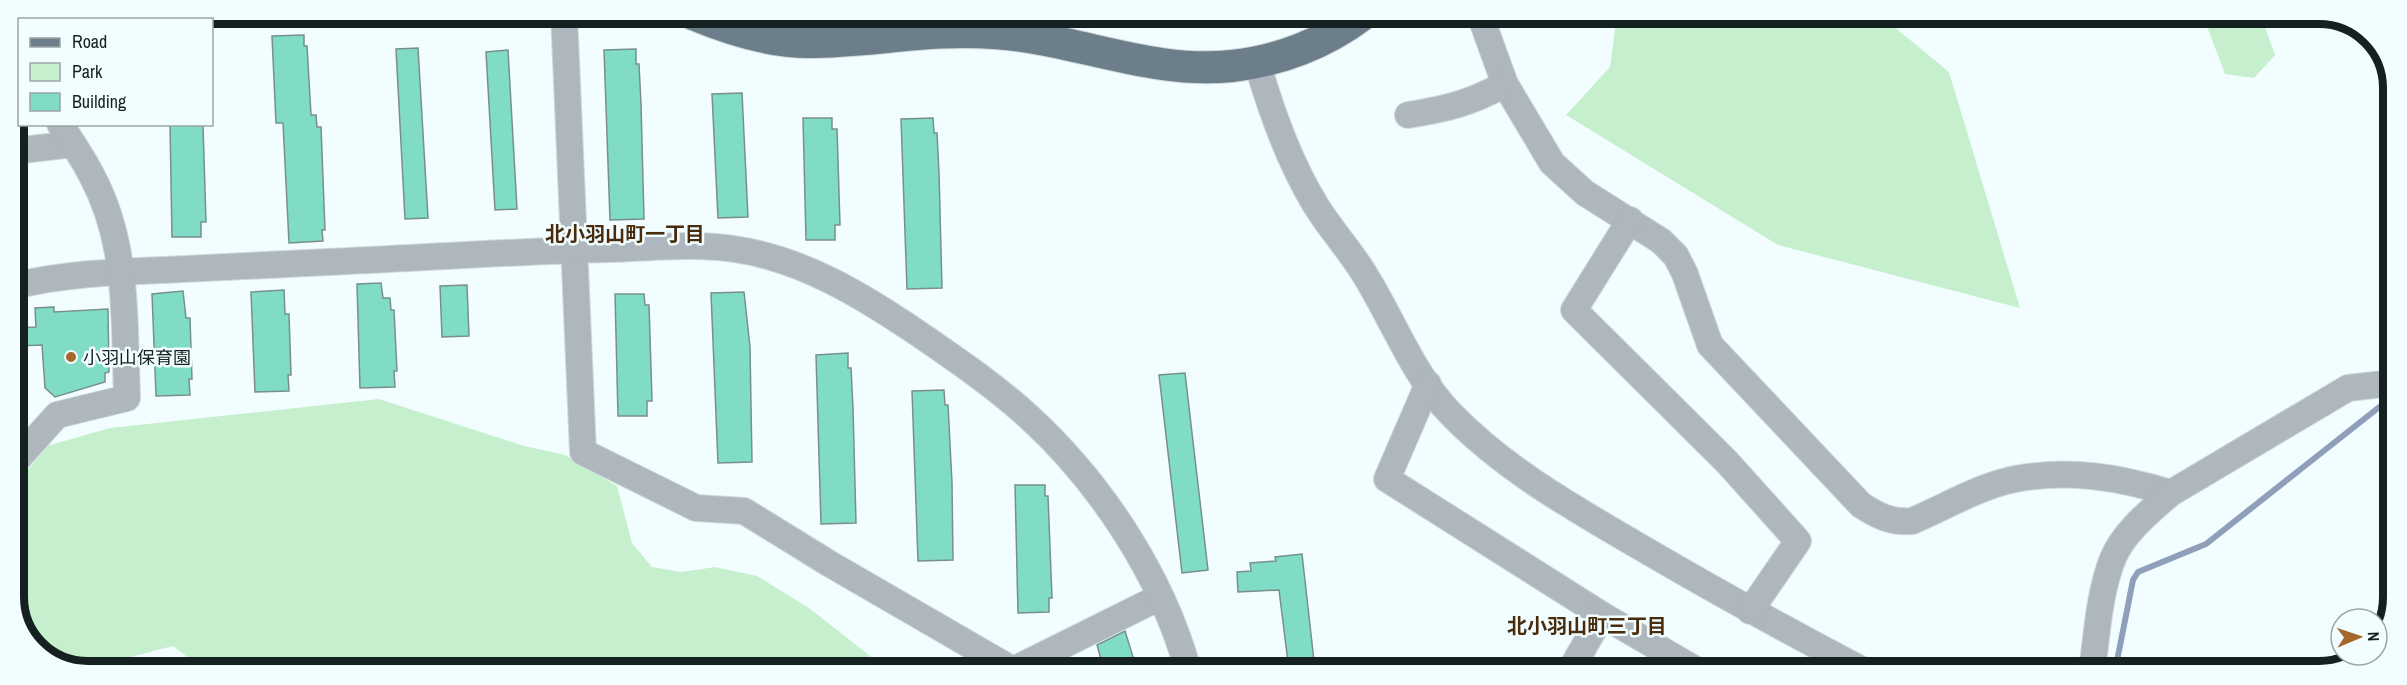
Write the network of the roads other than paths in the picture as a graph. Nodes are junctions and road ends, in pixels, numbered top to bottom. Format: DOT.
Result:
graph roads {
  1 [pos="564,24"];
  2 [pos="721,24"];
  3 [pos="1348,24"];
  4 [pos="1483,24"];
  5 [pos="1257,62"];
  6 [pos="1505,84"];
  7 [pos="1408,115"];
  8 [pos="67,134"];
  9 [pos="24,148"];
  10 [pos="1630,220"];
  11 [pos="574,250"];
  12 [pos="123,272"];
  13 [pos="24,283"];
  14 [pos="1428,384"];
  15 [pos="2383,384"];
  16 [pos="24,452"];
  17 [pos="2171,493"];
  18 [pos="1160,597"];
  19 [pos="1750,611"];
  20 [pos="1602,615"];
  21 [pos="997,661"];
  22 [pos="1048,661"];
  23 [pos="1185,661"];
  24 [pos="1576,661"];
  25 [pos="1681,661"];
  26 [pos="1845,661"];
  27 [pos="2093,661"];
  1 -- 11 [label="street"];
  2 -- 5 [label="main road"];
  3 -- 5 [label="main road"];
  4 -- 6 [label="street"];
  5 -- 14 [label="street"];
  6 -- 7 [label="street"];
  6 -- 10 [label="street"];
  8 -- 9 [label="street"];
  8 -- 12 [label="street"];
  10 -- 17 [label="street"];
  10 -- 19 [label="street"];
  11 -- 12 [label="street"];
  11 -- 18 [label="street"];
  11 -- 21 [label="street"];
  12 -- 13 [label="street"];
  12 -- 16 [label="street"];
  14 -- 19 [label="street"];
  14 -- 20 [label="street"];
  15 -- 17 [label="street"];
  17 -- 27 [label="street"];
  18 -- 22 [label="street"];
  18 -- 23 [label="street"];
  19 -- 26 [label="street"];
  20 -- 24 [label="street"];
  20 -- 25 [label="street"];
}
